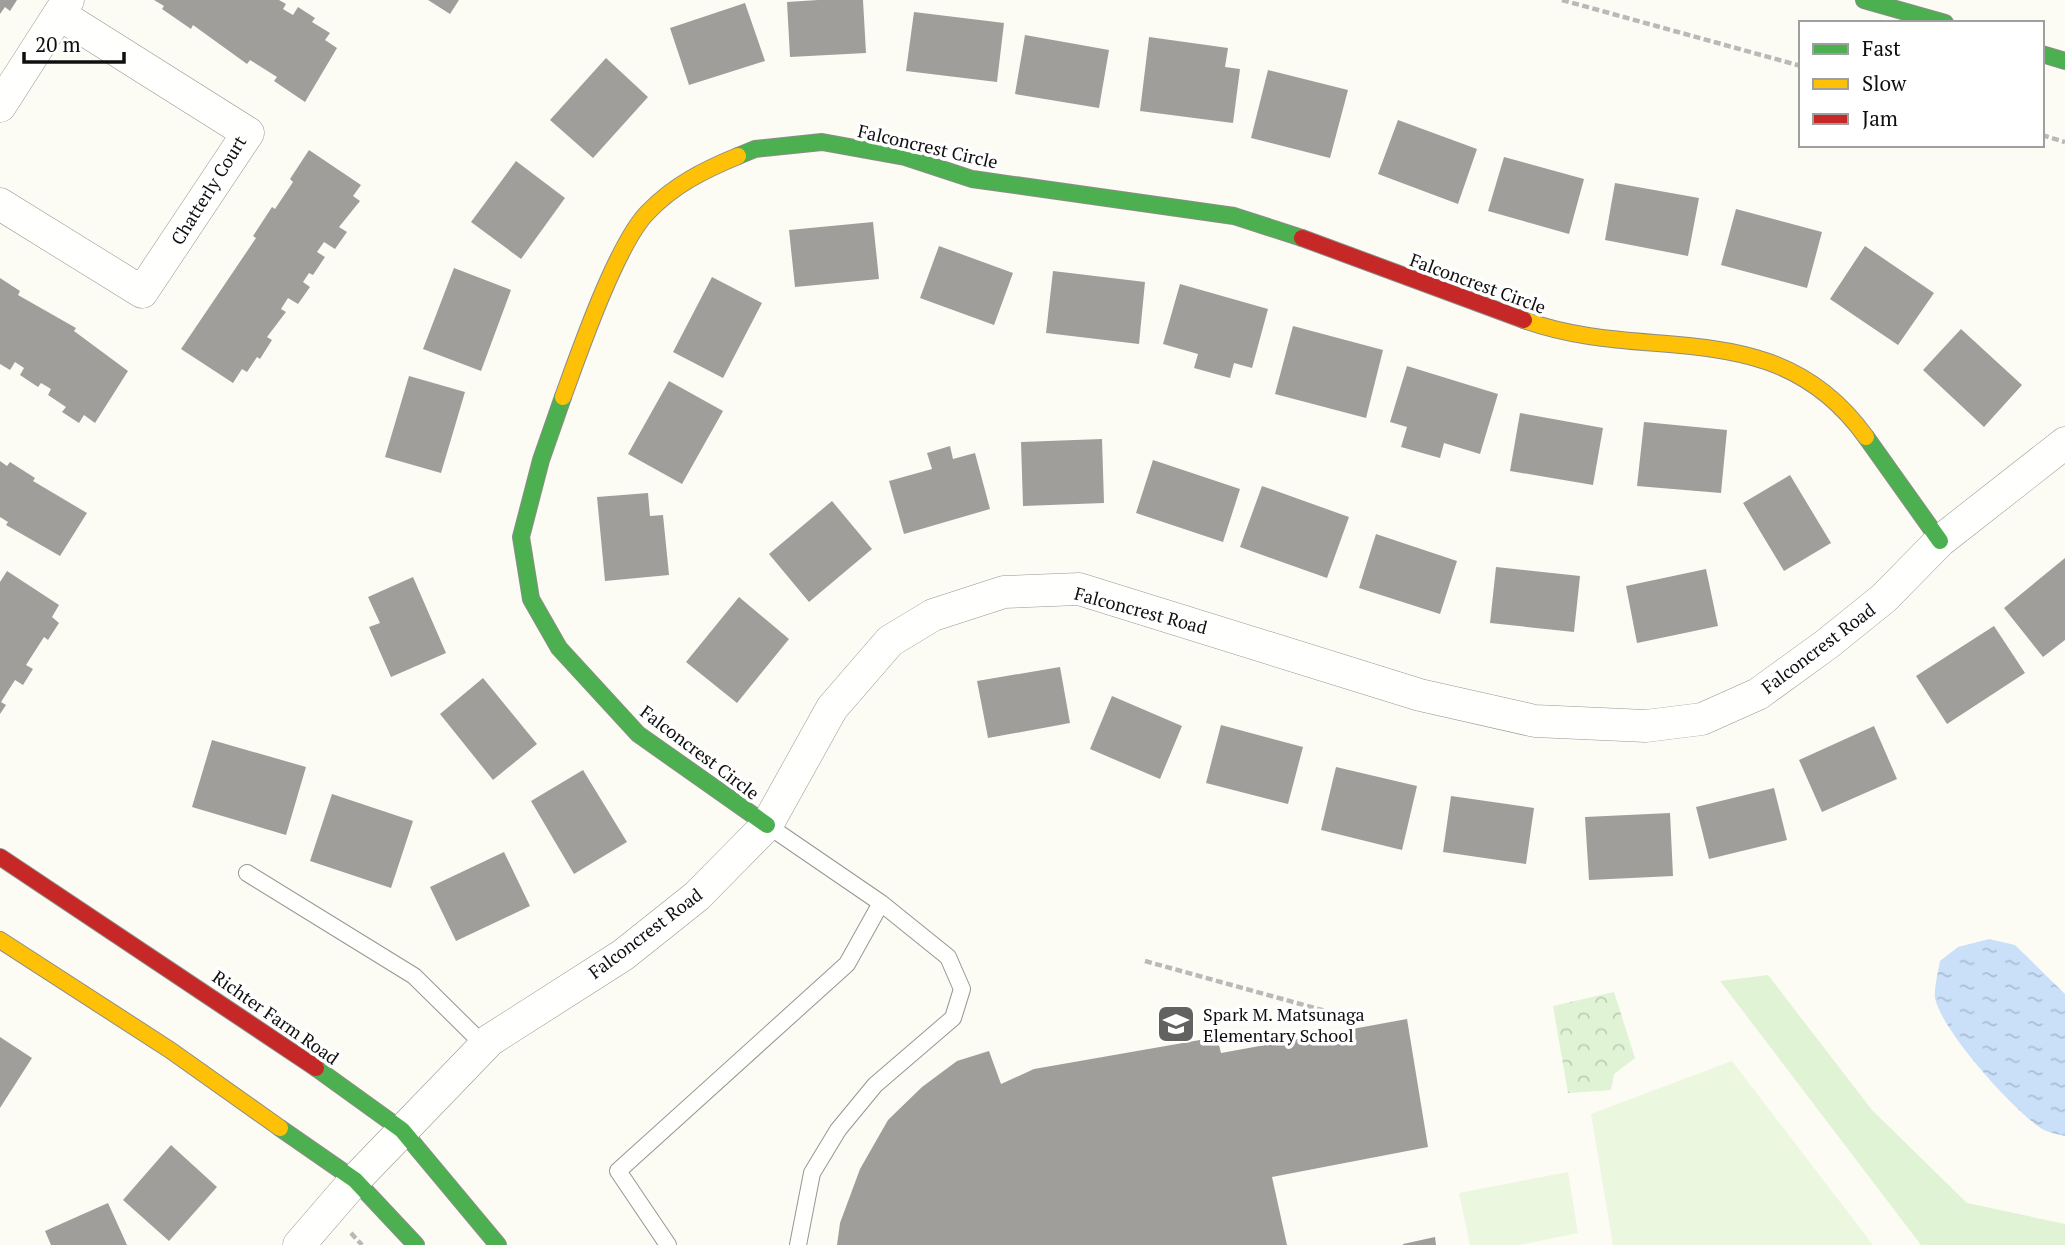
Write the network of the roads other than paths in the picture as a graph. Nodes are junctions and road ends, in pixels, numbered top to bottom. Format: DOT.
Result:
graph roads {
  1 [pos="1864,0"];
  2 [pos="64,7"];
  3 [pos="1938,21"];
  4 [pos="2044,55"];
  5 [pos="2065,61"];
  6 [pos="3,97"];
  7 [pos="0,204"];
  8 [pos="2065,443"];
  9 [pos="1940,541"];
  10 [pos="766,825"];
  11 [pos="0,857"];
  12 [pos="247,873"];
  13 [pos="881,904"];
  14 [pos="0,940"];
  15 [pos="485,1046"];
  16 [pos="402,1130"];
  17 [pos="355,1180"];
  18 [pos="299,1245"];
  19 [pos="416,1245"];
  20 [pos="498,1245"];
  21 [pos="668,1245"];
  22 [pos="798,1245"];
  1 -- 3 [label="street"];
  2 -- 6 [label="street"];
  2 -- 7 [label="street, Chatterly Court"];
  4 -- 5 [label="street"];
  8 -- 9 [label="street, Falconcrest Road"];
  9 -- 10 [label="street, Falconcrest Road"];
  9 -- 10 [label="street, Falconcrest Circle"];
  10 -- 13 [label="lane"];
  10 -- 15 [label="street, Falconcrest Road"];
  11 -- 16 [label="street, Richter Farm Road"];
  12 -- 15 [label="lane"];
  13 -- 21 [label="lane"];
  13 -- 22 [label="lane"];
  14 -- 17 [label="street"];
  15 -- 16 [label="street, Falconcrest Road"];
  16 -- 17 [label="street, Falconcrest Road"];
  16 -- 20 [label="street, Richter Farm Road"];
  17 -- 18 [label="street, Falconcrest Road"];
  17 -- 19 [label="street"];
}
